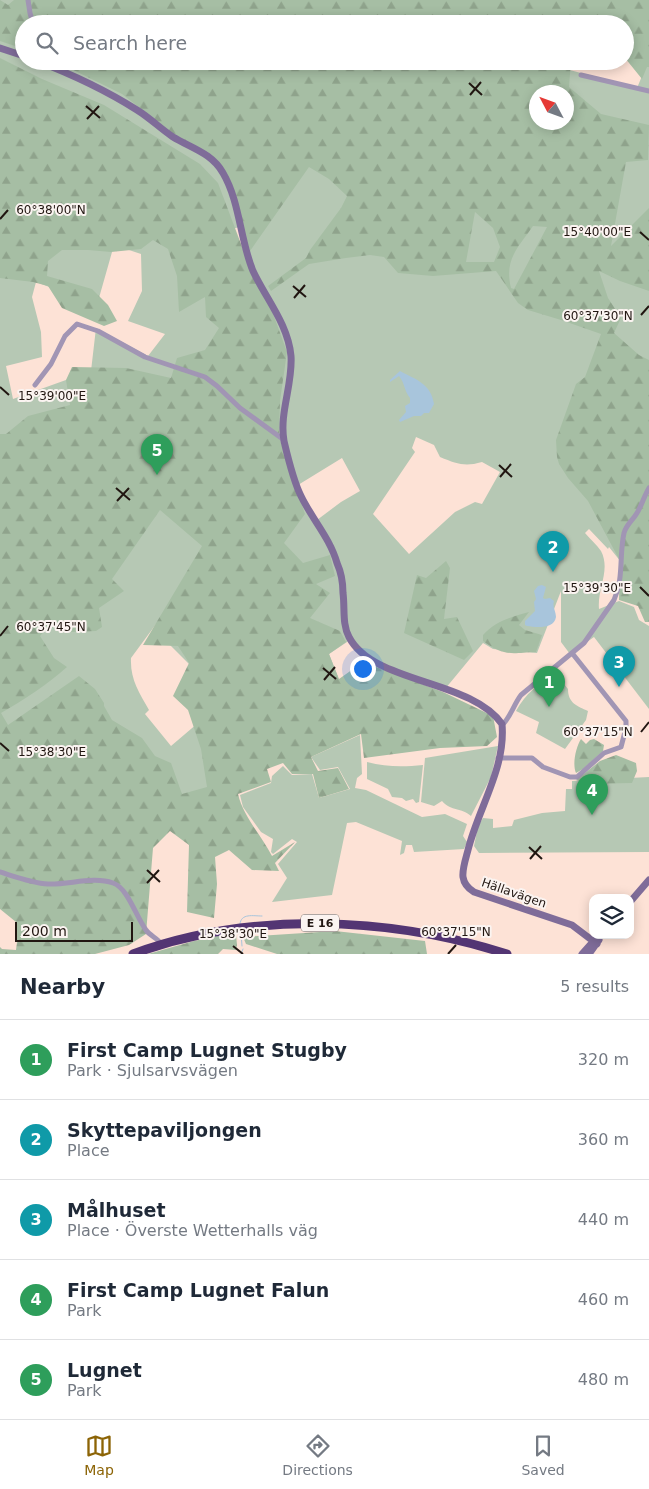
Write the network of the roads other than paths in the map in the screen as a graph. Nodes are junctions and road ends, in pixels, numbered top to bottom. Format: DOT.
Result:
graph roads {
  1 [pos="28,0"];
  2 [pos="31,15"];
  3 [pos="0,48"];
  4 [pos="15,53"];
  5 [pos="57,70"];
  6 [pos="581,75"];
  7 [pos="649,91"];
  8 [pos="35,385"];
  9 [pos="284,440"];
  10 [pos="649,488"];
  11 [pos="572,653"];
  12 [pos="502,725"];
  13 [pos="498,758"];
  14 [pos="0,872"];
  15 [pos="649,880"];
  16 [pos="634,897"];
  17 [pos="597,939"];
  18 [pos="595,942"];
  19 [pos="162,945"];
  20 [pos="133,954"];
  21 [pos="507,954"];
  22 [pos="582,954"];
  23 [pos="589,954"];
  1 -- 2 [label="street"];
  3 -- 4 [label="street"];
  5 -- 9 [label="street"];
  6 -- 7 [label="street"];
  8 -- 9 [label="street"];
  9 -- 12 [label="street"];
  10 -- 11 [label="street"];
  11 -- 12 [label="street"];
  11 -- 13 [label="street"];
  12 -- 13 [label="street, Hällavägen"];
  13 -- 18 [label="street, Hällavägen"];
  14 -- 19 [label="street"];
  15 -- 16 [label="street"];
  17 -- 18 [label="street"];
  18 -- 22 [label="street"];
  18 -- 23 [label="street"];
  19 -- 20 [label="highway, E 16"];
  19 -- 21 [label="highway, E 16"];
}
